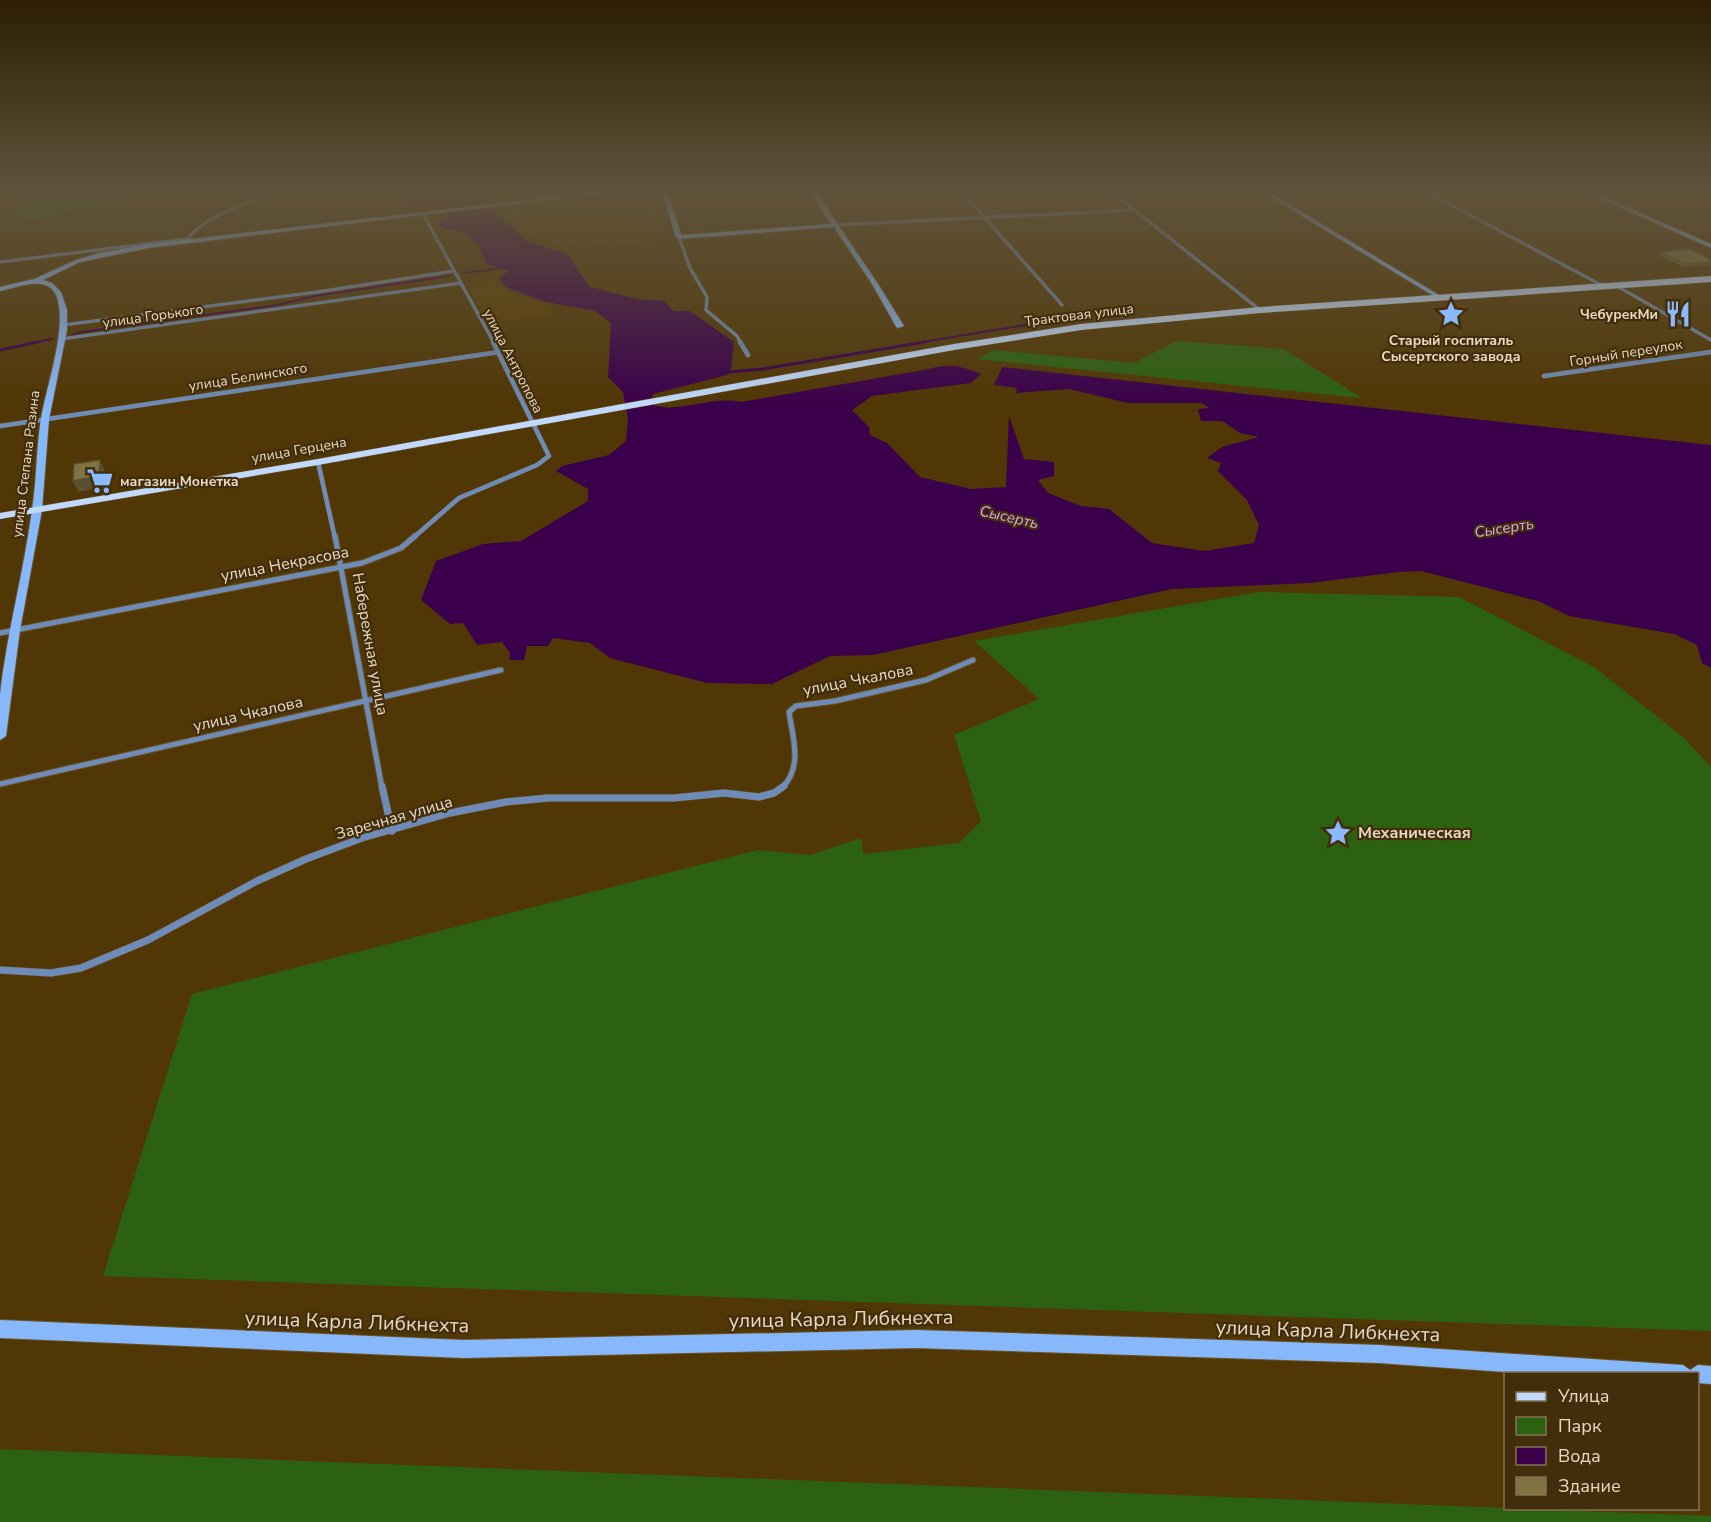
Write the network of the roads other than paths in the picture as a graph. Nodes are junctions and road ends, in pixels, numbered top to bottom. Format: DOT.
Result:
graph roads {
  1 [pos="74,263"];
  2 [pos="450,263"];
  3 [pos="687,263"];
  4 [pos="860,263"];
  5 [pos="1024,263"];
  6 [pos="1201,263"];
  7 [pos="1383,263"];
  8 [pos="1561,263"];
  9 [pos="454,271"];
  10 [pos="1711,279"];
  11 [pos="36,281"];
  12 [pos="461,283"];
  13 [pos="1615,285"];
  14 [pos="1604,286"];
  15 [pos="0,289"];
  16 [pos="1439,297"];
  17 [pos="1062,306"];
  18 [pos="1260,310"];
  19 [pos="63,325"];
  20 [pos="900,326"];
  21 [pos="61,339"];
  22 [pos="1711,340"];
  23 [pos="499,352"];
  24 [pos="1711,352"];
  25 [pos="748,355"];
  26 [pos="1544,376"];
  27 [pos="602,410"];
  28 [pos="45,419"];
  29 [pos="533,423"];
  30 [pos="0,426"];
  31 [pos="549,456"];
  32 [pos="318,462"];
  33 [pos="37,510"];
  34 [pos="0,516"];
  35 [pos="342,567"];
  36 [pos="15,630"];
  37 [pos="0,633"];
  38 [pos="973,660"];
  39 [pos="501,670"];
  40 [pos="367,701"];
  41 [pos="0,736"];
  42 [pos="797,754"];
  43 [pos="0,784"];
  44 [pos="392,831"];
  45 [pos="0,970"];
  46 [pos="0,1329"];
  47 [pos="1653,1372"];
  1 -- 11 [label="street"];
  2 -- 9 [label="street, улица Антропова"];
  3 -- 25 [label="street"];
  4 -- 20 [label="street"];
  5 -- 17 [label="street"];
  6 -- 18 [label="street"];
  7 -- 16 [label="street"];
  8 -- 14 [label="street"];
  9 -- 12 [label="street, улица Антропова"];
  9 -- 19 [label="street, улица Горького"];
  10 -- 13 [label="main road, Трактовая улица"];
  11 -- 15 [label="street"];
  11 -- 19 [label="street, улица Степана Разина"];
  12 -- 21 [label="street, улица Горького"];
  12 -- 23 [label="street, улица Антропова"];
  13 -- 14 [label="main road, Трактовая улица"];
  13 -- 22 [label="street"];
  14 -- 16 [label="main road, Трактовая улица"];
  16 -- 18 [label="main road, Трактовая улица"];
  18 -- 27 [label="main road, Трактовая улица"];
  19 -- 21 [label="street, улица Степана Разина"];
  21 -- 28 [label="street, улица Степана Разина"];
  23 -- 28 [label="street, улица Белинского"];
  23 -- 29 [label="street, улица Антропова"];
  24 -- 26 [label="street, Горный переулок"];
  27 -- 29 [label="main road, улица Герцена"];
  28 -- 30 [label="street, улица Белинского"];
  28 -- 33 [label="street, улица Степана Разина"];
  29 -- 31 [label="street, улица Антропова"];
  29 -- 32 [label="main road, улица Герцена"];
  31 -- 35 [label="street, улица Некрасова"];
  32 -- 33 [label="main road, улица Герцена"];
  32 -- 35 [label="street, Набережная улица"];
  33 -- 34 [label="main road, улица Герцена"];
  33 -- 36 [label="street, улица Степана Разина"];
  35 -- 36 [label="street, улица Некрасова"];
  35 -- 40 [label="street, Набережная улица"];
  36 -- 37 [label="street, улица Некрасова"];
  36 -- 41 [label="street, улица Степана Разина"];
  38 -- 42 [label="street, улица Чкалова"];
  39 -- 40 [label="street, улица Чкалова"];
  40 -- 43 [label="street, улица Чкалова"];
  40 -- 44 [label="street, Набережная улица"];
  42 -- 44 [label="street, Заречная улица"];
  44 -- 45 [label="street, Заречная улица"];
  46 -- 47 [label="street, улица Карла Либкнехта"];
}
